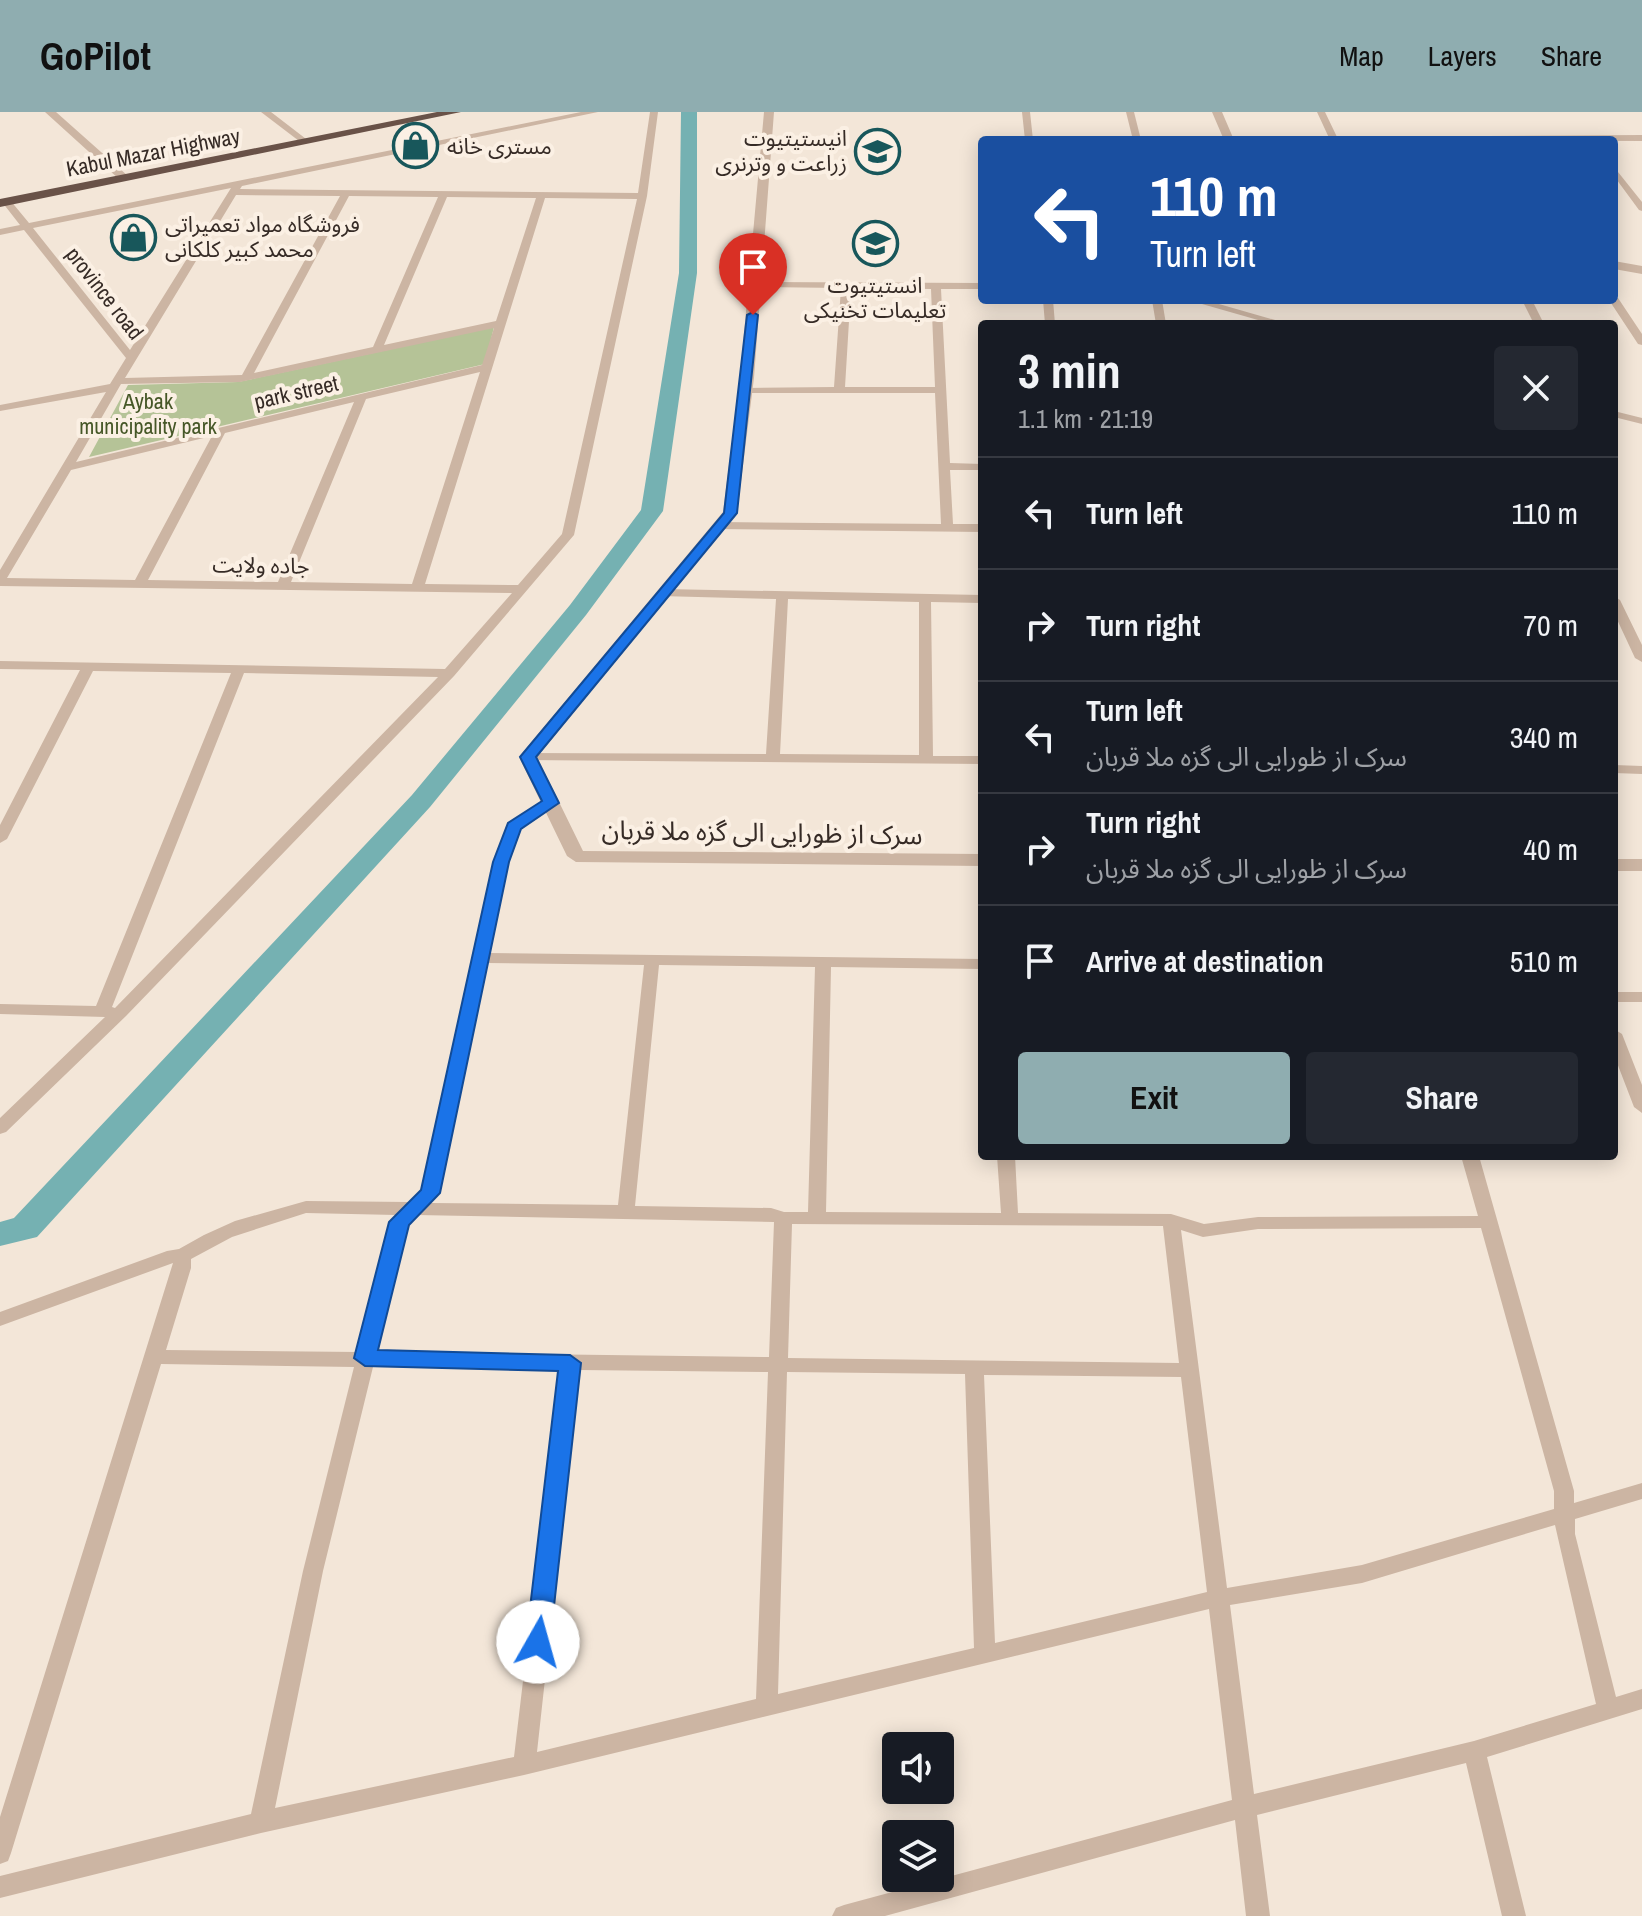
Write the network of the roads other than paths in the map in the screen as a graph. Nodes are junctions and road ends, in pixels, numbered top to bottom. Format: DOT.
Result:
graph roads {
  1 [pos="50,112"];
  2 [pos="265,112"];
  3 [pos="455,112"];
  4 [pos="594,112"];
  5 [pos="654,112"];
  6 [pos="769,112"];
  7 [pos="1026,112"];
  8 [pos="1130,112"];
  9 [pos="1217,112"];
  10 [pos="1321,112"];
  11 [pos="1029,136"];
  12 [pos="1136,136"];
  13 [pos="1227,136"];
  14 [pos="1332,136"];
  15 [pos="1618,138"];
  16 [pos="1642,138"];
  17 [pos="306,142"];
  18 [pos="1618,175"];
  19 [pos="124,178"];
  20 [pos="237,187"];
  21 [pos="346,193"];
  22 [pos="444,194"];
  23 [pos="541,195"];
  24 [pos="642,196"];
  25 [pos="3,202"];
  26 [pos="1642,208"];
  27 [pos="27,226"];
  28 [pos="0,232"];
  29 [pos="1618,266"];
  30 [pos="1642,270"];
  31 [pos="755,284"];
  32 [pos="846,285"];
  33 [pos="936,286"];
  34 [pos="978,286"];
  35 [pos="1208,304"];
  36 [pos="1617,304"];
  37 [pos="1269,320"];
  38 [pos="501,323"];
  39 [pos="1642,342"];
  40 [pos="377,350"];
  41 [pos="131,358"];
  42 [pos="487,367"];
  43 [pos="246,378"];
  44 [pos="116,384"];
  45 [pos="941,390"];
  46 [pos="745,391"];
  47 [pos="839,391"];
  48 [pos="361,398"];
  49 [pos="0,408"];
  50 [pos="1618,415"];
  51 [pos="1642,421"];
  52 [pos="220,431"];
  53 [pos="944,466"];
  54 [pos="67,467"];
  55 [pos="978,467"];
  56 [pos="720,526"];
  57 [pos="947,528"];
  58 [pos="978,528"];
  59 [pos="0,581"];
  60 [pos="140,583"];
  61 [pos="283,586"];
  62 [pos="417,588"];
  63 [pos="522,589"];
  64 [pos="664,593"];
  65 [pos="782,595"];
  66 [pos="925,597"];
  67 [pos="978,599"];
  68 [pos="1618,608"];
  69 [pos="1642,658"];
  70 [pos="0,665"];
  71 [pos="88,667"];
  72 [pos="239,669"];
  73 [pos="449,673"];
  74 [pos="528,757"];
  75 [pos="773,759"];
  76 [pos="926,759"];
  77 [pos="978,760"];
  78 [pos="1618,769"];
  79 [pos="1642,770"];
  80 [pos="550,803"];
  81 [pos="0,839"];
  82 [pos="978,860"];
  83 [pos="1618,865"];
  84 [pos="1642,865"];
  85 [pos="483,958"];
  86 [pos="652,959"];
  87 [pos="823,962"];
  88 [pos="978,964"];
  89 [pos="1618,997"];
  90 [pos="1642,997"];
  91 [pos="0,1009"];
  92 [pos="102,1011"];
  93 [pos="120,1012"];
  94 [pos="1618,1044"];
  95 [pos="1642,1107"];
  96 [pos="0,1128"];
  97 [pos="1006,1160"];
  98 [pos="1471,1160"];
  99 [pos="415,1209"];
  100 [pos="626,1211"];
  101 [pos="783,1218"];
  102 [pos="817,1218"];
  103 [pos="1010,1219"];
  104 [pos="1171,1220"];
  105 [pos="1489,1222"];
  106 [pos="182,1256"];
  107 [pos="0,1319"];
  108 [pos="157,1357"];
  109 [pos="365,1358"];
  110 [pos="570,1363"];
  111 [pos="777,1365"];
  112 [pos="974,1368"];
  113 [pos="1191,1370"];
  114 [pos="1642,1491"];
  115 [pos="1565,1511"];
  116 [pos="1219,1598"];
  117 [pos="985,1653"];
  118 [pos="1642,1699"];
  119 [pos="767,1704"];
  120 [pos="1608,1708"];
  121 [pos="1474,1751"];
  122 [pos="524,1765"];
  123 [pos="1245,1807"];
  124 [pos="261,1822"];
  125 [pos="0,1853"];
  126 [pos="0,1887"];
  127 [pos="844,1916"];
  128 [pos="1258,1916"];
  129 [pos="1514,1916"];
  1 -- 19 [label="street"];
  2 -- 17 [label="street"];
  3 -- 17 [label="highway, Kabul Mazar Highway"];
  4 -- 20 [label="street"];
  5 -- 24 [label="street"];
  6 -- 31 [label="street"];
  7 -- 11 [label="street"];
  8 -- 12 [label="street"];
  9 -- 13 [label="street"];
  10 -- 14 [label="street"];
  15 -- 16 [label="street"];
  17 -- 19 [label="highway, Kabul Mazar Highway"];
  18 -- 26 [label="street"];
  19 -- 25 [label="highway, Kabul Mazar Highway"];
  20 -- 21 [label="street"];
  20 -- 27 [label="street"];
  20 -- 41 [label="street"];
  21 -- 22 [label="street"];
  21 -- 43 [label="street"];
  22 -- 23 [label="street"];
  22 -- 40 [label="street"];
  23 -- 24 [label="street"];
  23 -- 38 [label="street"];
  24 -- 63 [label="street"];
  25 -- 27 [label="street, province road"];
  27 -- 28 [label="street"];
  27 -- 41 [label="street, province road"];
  29 -- 30 [label="street"];
  31 -- 32 [label="street"];
  31 -- 46 [label="street"];
  32 -- 33 [label="street"];
  32 -- 47 [label="street"];
  33 -- 34 [label="street"];
  33 -- 45 [label="street"];
  35 -- 37 [label="street"];
  36 -- 39 [label="street"];
  38 -- 40 [label="street, park street"];
  38 -- 42 [label="street"];
  40 -- 43 [label="street, park street"];
  41 -- 44 [label="street, province road"];
  42 -- 48 [label="street, park street"];
  42 -- 62 [label="street"];
  43 -- 44 [label="street, park street"];
  44 -- 49 [label="street, park street"];
  44 -- 54 [label="street, province road"];
  45 -- 47 [label="street"];
  45 -- 53 [label="street"];
  46 -- 47 [label="street"];
  46 -- 56 [label="street"];
  48 -- 52 [label="street, park street"];
  48 -- 61 [label="street"];
  50 -- 51 [label="street"];
  52 -- 54 [label="street, park street"];
  52 -- 60 [label="street"];
  53 -- 55 [label="street"];
  53 -- 57 [label="street"];
  54 -- 59 [label="street, province road"];
  56 -- 57 [label="street"];
  56 -- 64 [label="street"];
  57 -- 58 [label="street"];
  59 -- 60 [label="street, جاده ولایت"];
  60 -- 61 [label="street, جاده ولایت"];
  61 -- 62 [label="street, جاده ولایت"];
  62 -- 63 [label="street, جاده ولایت"];
  63 -- 73 [label="street"];
  64 -- 65 [label="street"];
  64 -- 74 [label="street"];
  65 -- 66 [label="street"];
  65 -- 75 [label="street"];
  66 -- 67 [label="street"];
  66 -- 76 [label="street"];
  68 -- 69 [label="street"];
  70 -- 71 [label="street"];
  71 -- 72 [label="street"];
  71 -- 81 [label="street"];
  72 -- 73 [label="street"];
  72 -- 92 [label="street"];
  73 -- 93 [label="street"];
  74 -- 75 [label="street"];
  74 -- 80 [label="street, سرک از ظورایی الی گزه ملا قربان"];
  75 -- 76 [label="street"];
  76 -- 77 [label="street"];
  78 -- 79 [label="street"];
  80 -- 82 [label="street, سرک از ظورایی الی گزه ملا قربان"];
  80 -- 85 [label="street"];
  83 -- 84 [label="street"];
  85 -- 86 [label="street"];
  85 -- 99 [label="street"];
  86 -- 87 [label="street"];
  86 -- 100 [label="street"];
  87 -- 88 [label="street"];
  87 -- 102 [label="street"];
  89 -- 90 [label="street"];
  91 -- 92 [label="street"];
  92 -- 93 [label="street"];
  93 -- 96 [label="street"];
  94 -- 95 [label="street"];
  97 -- 103 [label="street"];
  98 -- 105 [label="street"];
  99 -- 100 [label="street"];
  99 -- 106 [label="street"];
  99 -- 109 [label="street"];
  100 -- 101 [label="street"];
  101 -- 102 [label="street"];
  101 -- 111 [label="street"];
  102 -- 103 [label="street"];
  103 -- 104 [label="street"];
  104 -- 105 [label="street"];
  104 -- 113 [label="street"];
  105 -- 115 [label="street"];
  106 -- 107 [label="street"];
  106 -- 108 [label="street"];
  108 -- 109 [label="street"];
  108 -- 125 [label="street"];
  109 -- 110 [label="street"];
  109 -- 124 [label="street"];
  110 -- 111 [label="street"];
  110 -- 122 [label="street"];
  111 -- 112 [label="street"];
  111 -- 119 [label="street"];
  112 -- 113 [label="street"];
  112 -- 117 [label="street"];
  113 -- 116 [label="street"];
  114 -- 115 [label="street"];
  115 -- 116 [label="street"];
  115 -- 120 [label="street"];
  116 -- 117 [label="street"];
  116 -- 123 [label="street"];
  117 -- 119 [label="street"];
  118 -- 120 [label="street"];
  119 -- 122 [label="street"];
  120 -- 121 [label="street"];
  121 -- 123 [label="street"];
  121 -- 129 [label="street"];
  122 -- 124 [label="street"];
  123 -- 127 [label="street"];
  123 -- 128 [label="street"];
  124 -- 126 [label="street"];
}
